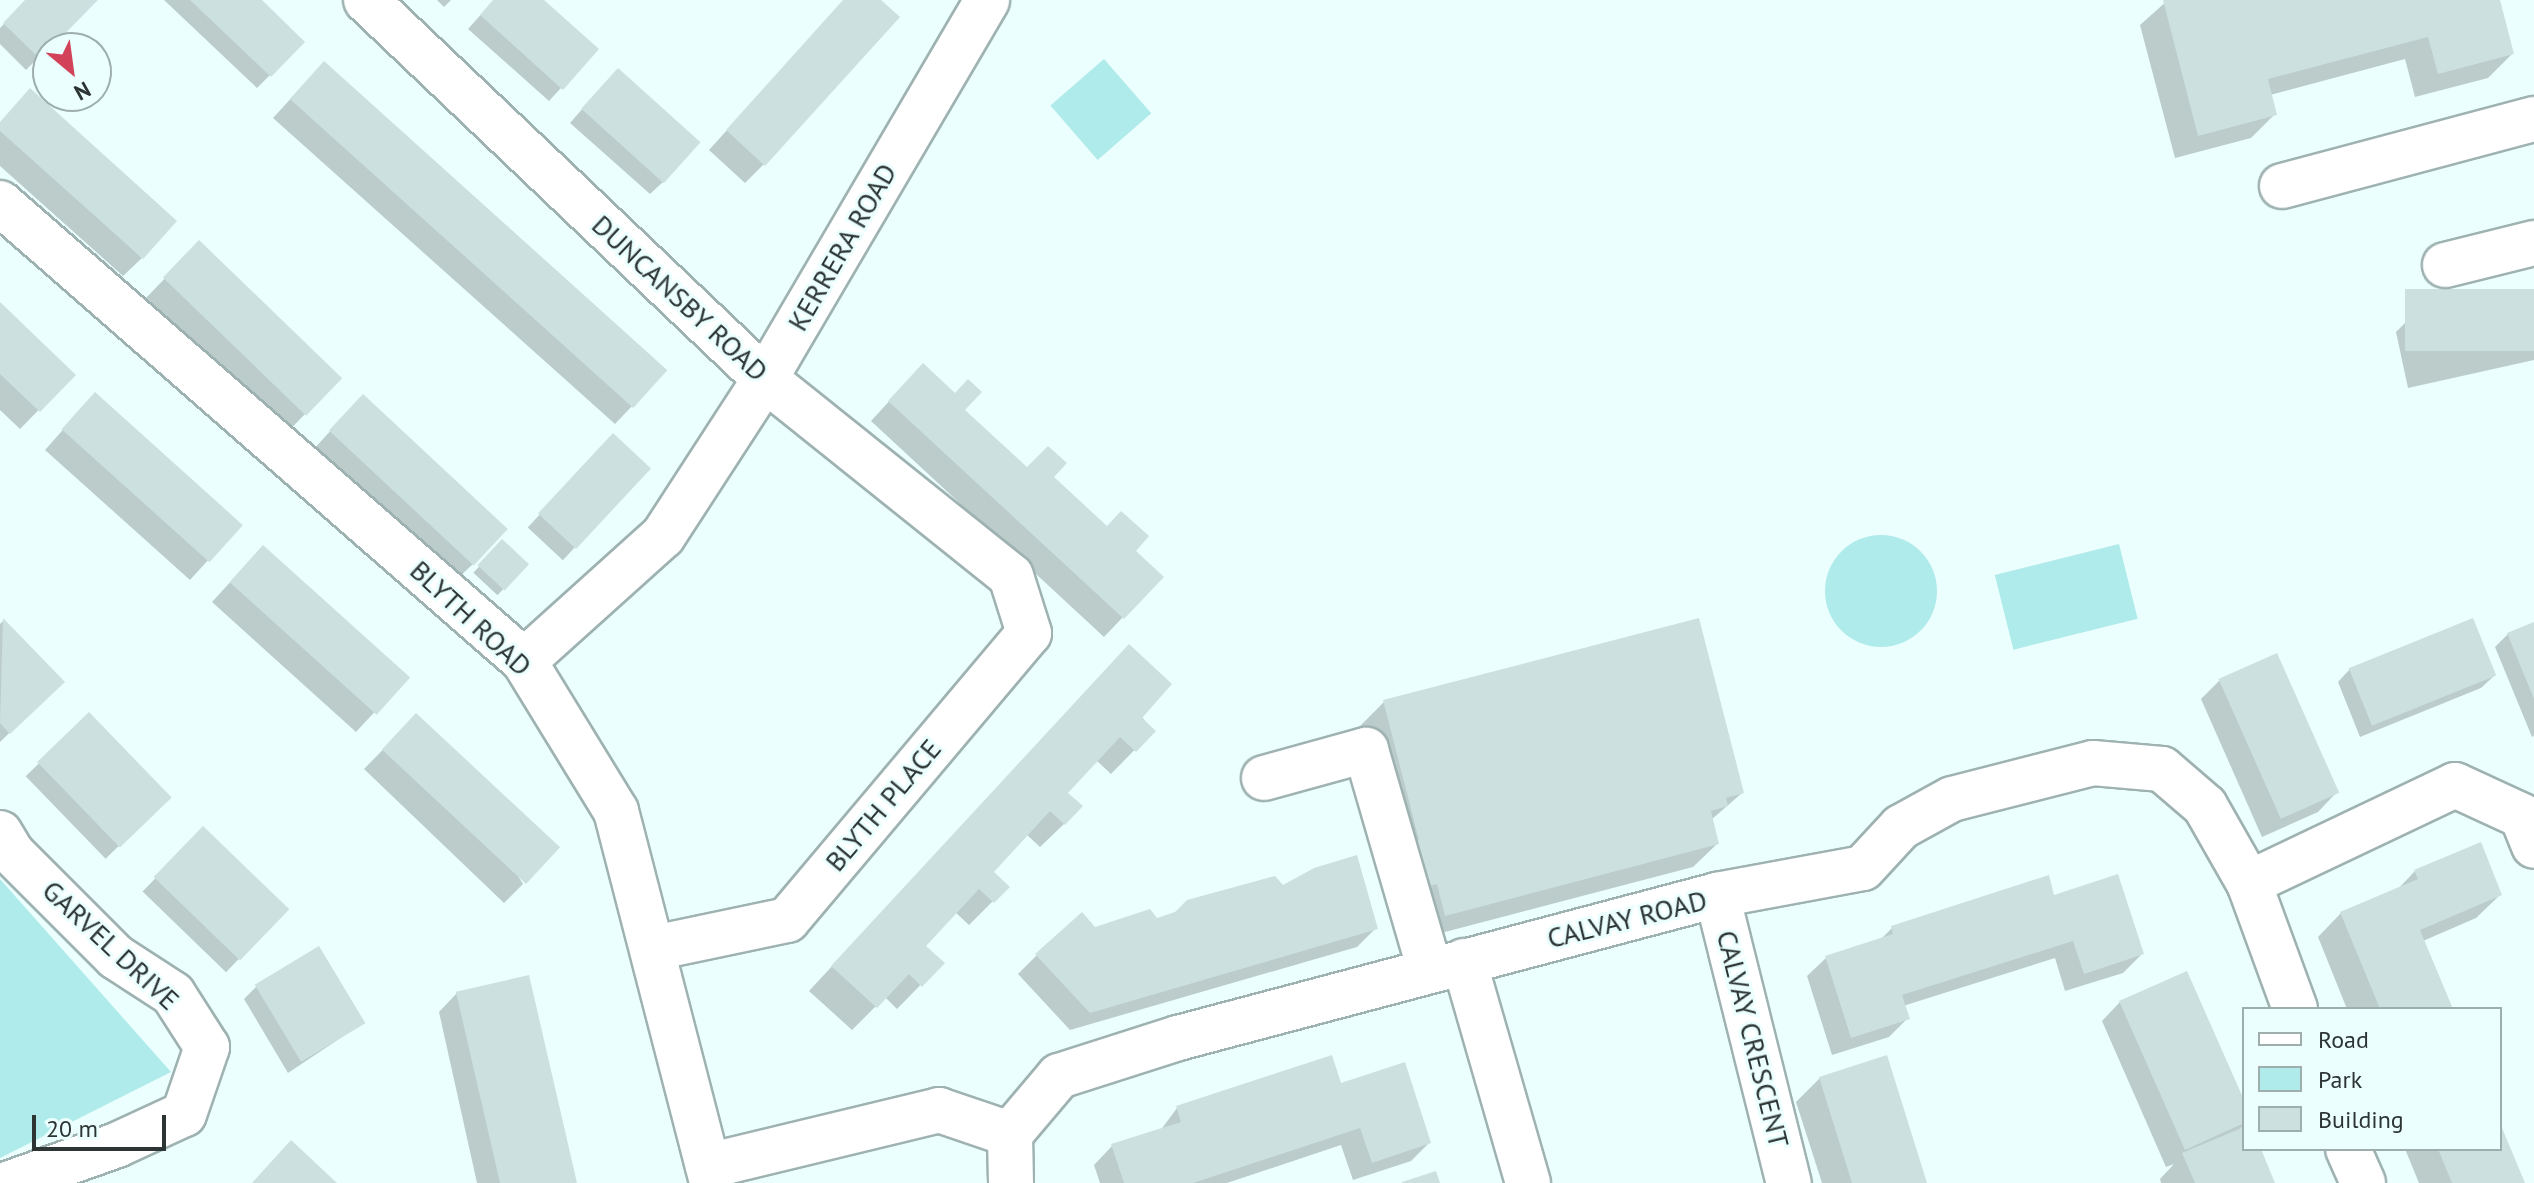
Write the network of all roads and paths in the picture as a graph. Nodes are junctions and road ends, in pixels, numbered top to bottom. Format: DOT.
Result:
graph roads {
  1 [pos="366,0"];
  2 [pos="987,0"];
  3 [pos="2534,119"];
  4 [pos="2282,186"];
  5 [pos="0,203"];
  6 [pos="2534,243"];
  7 [pos="2445,265"];
  8 [pos="765,379"];
  9 [pos="1011,576"];
  10 [pos="524,661"];
  11 [pos="1264,778"];
  12 [pos="0,833"];
  13 [pos="2534,846"];
  14 [pos="2249,883"];
  15 [pos="1717,895"];
  16 [pos="654,948"];
  17 [pos="1447,965"];
  18 [pos="2294,1007"];
  19 [pos="1010,1134"];
  20 [pos="2349,1151"];
  21 [pos="710,1174"];
  22 [pos="10,1183"];
  23 [pos="1011,1183"];
  24 [pos="1528,1183"];
  25 [pos="1789,1183"];
  26 [pos="2363,1183"];
  1 -- 8 [label="street, DUNCANSBY ROAD"];
  2 -- 8 [label="street, KERRERA ROAD"];
  3 -- 4 [label="street"];
  5 -- 10 [label="street, BLYTH ROAD"];
  6 -- 7 [label="street"];
  8 -- 9 [label="street, DUNCANSBY ROAD"];
  8 -- 10 [label="street, KERRERA ROAD"];
  9 -- 16 [label="street, BLYTH PLACE"];
  10 -- 16 [label="street, BLYTH ROAD"];
  11 -- 17 [label="street"];
  12 -- 22 [label="street, GARVEL DRIVE"];
  13 -- 14 [label="street"];
  14 -- 15 [label="street, CALVAY ROAD"];
  14 -- 18 [label="street, CALVAY ROAD"];
  15 -- 17 [label="street, CALVAY ROAD"];
  15 -- 25 [label="street, CALVAY CRESCENT"];
  16 -- 21 [label="street, BLYTH ROAD"];
  17 -- 19 [label="street, CALVAY ROAD"];
  17 -- 24 [label="street"];
  19 -- 21 [label="street"];
  19 -- 23 [label="street"];
  20 -- 26 [label="street"];
}
